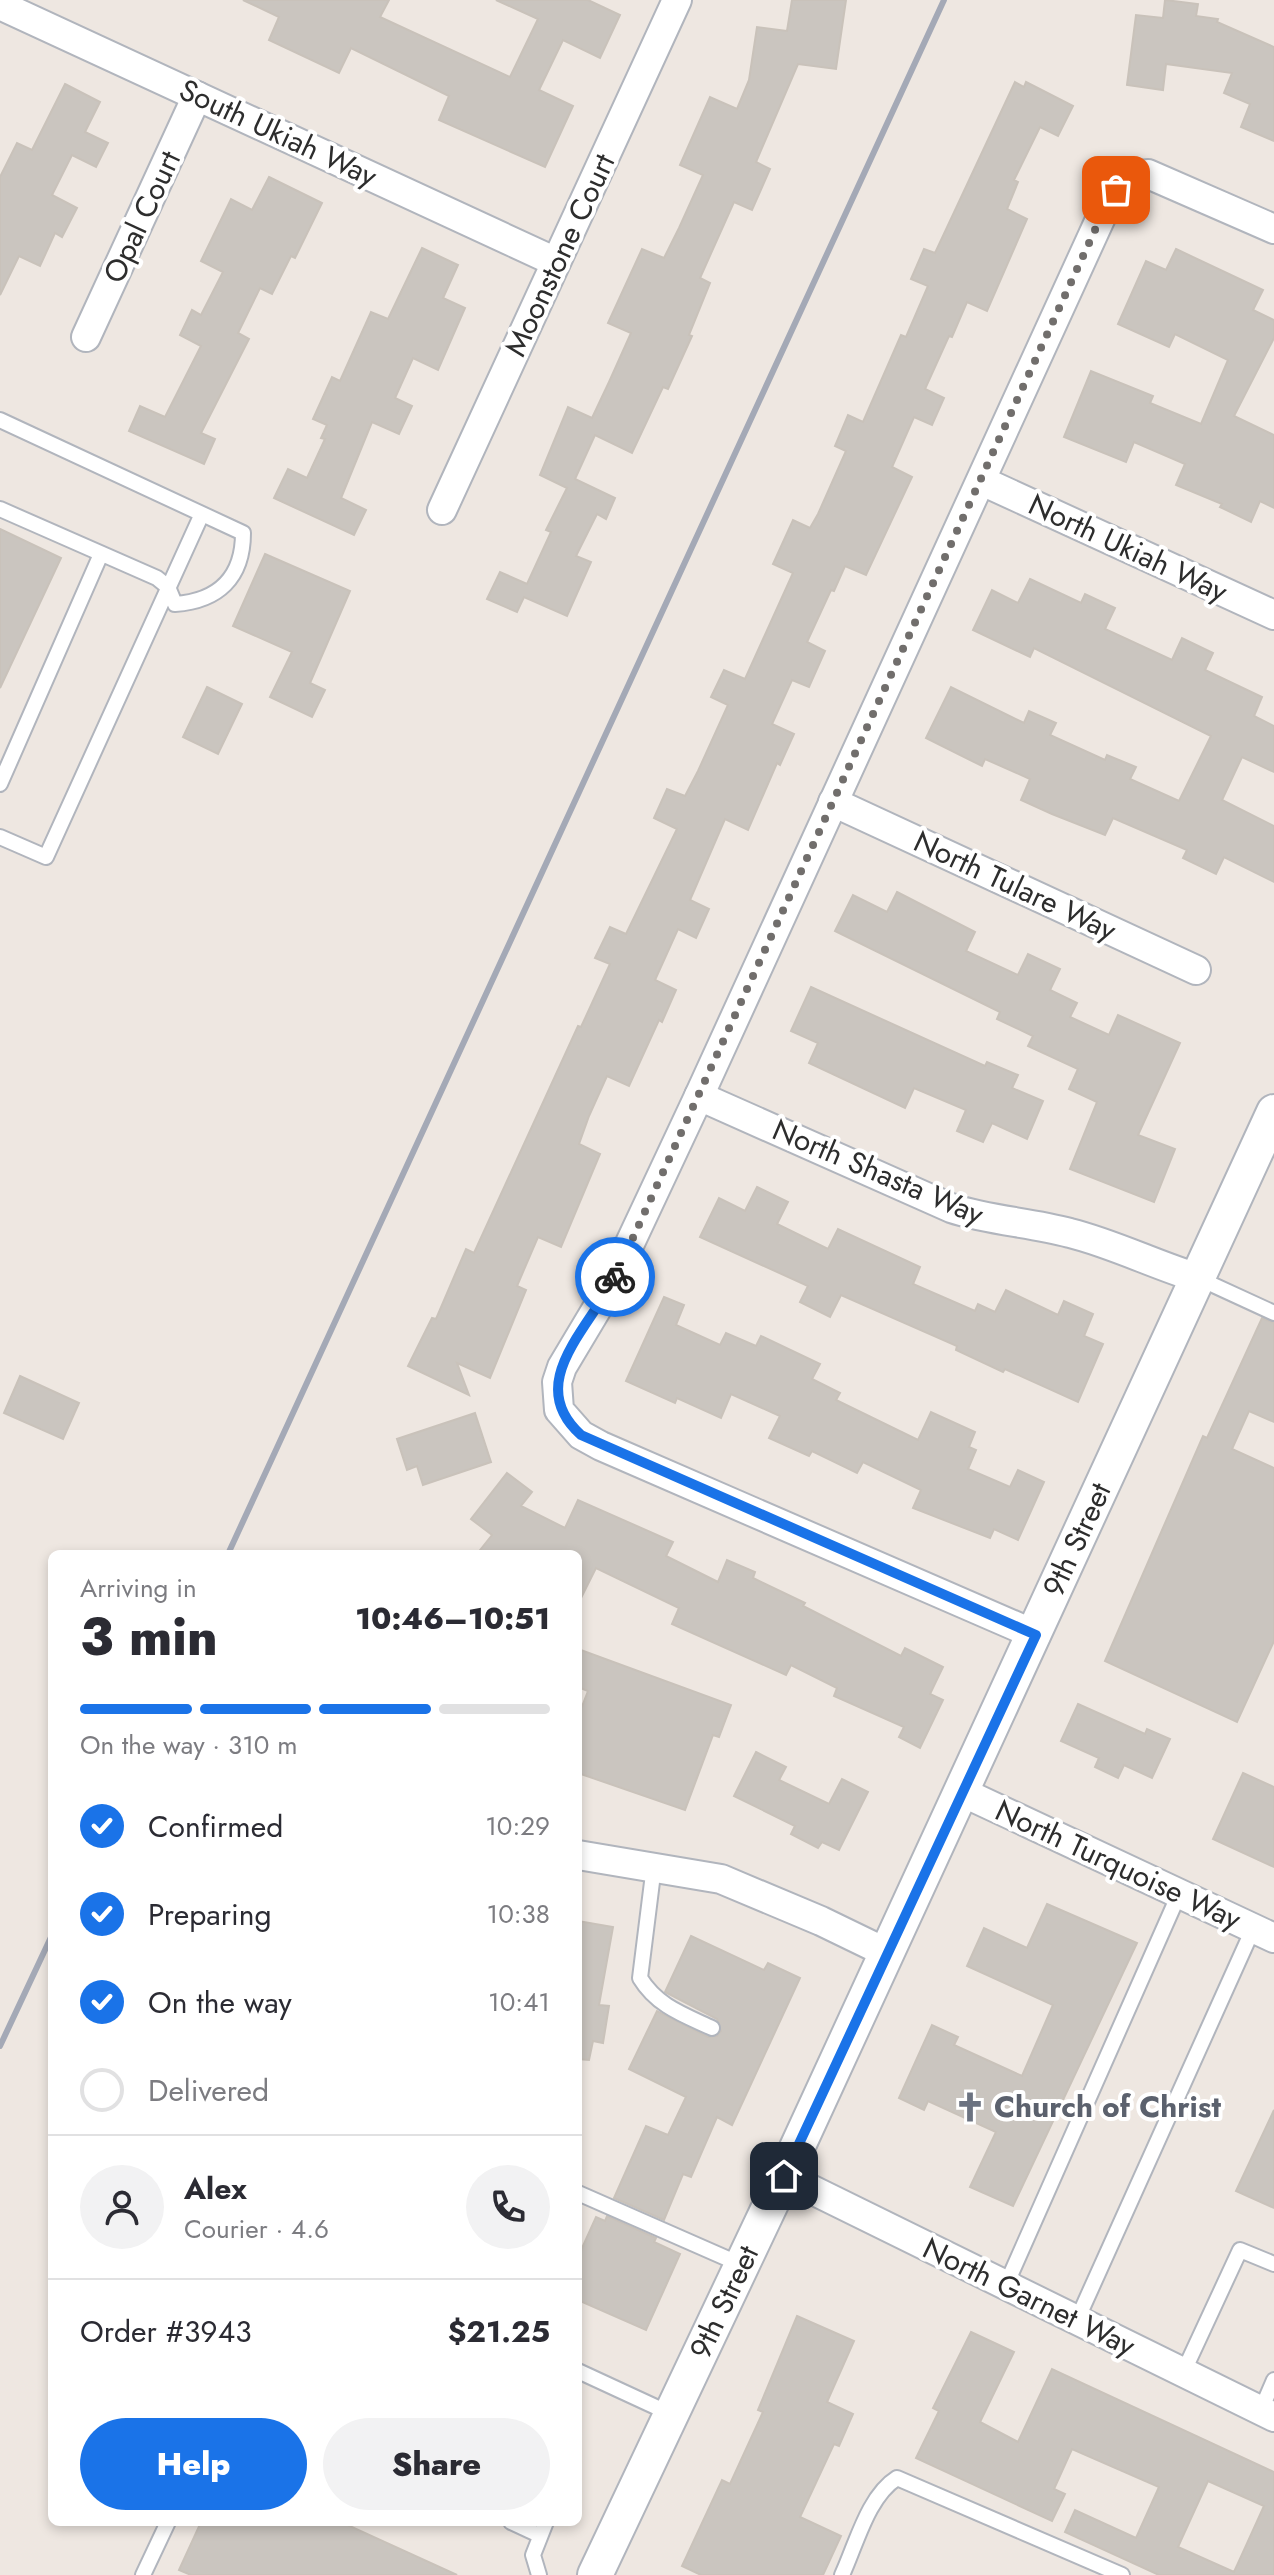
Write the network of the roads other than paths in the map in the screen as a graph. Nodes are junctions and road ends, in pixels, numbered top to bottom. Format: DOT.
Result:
graph roads {
  1 [pos="677,0"];
  2 [pos="0,5"];
  3 [pos="197,96"];
  4 [pos="1274,229"];
  5 [pos="556,262"];
  6 [pos="86,337"];
  7 [pos="0,420"];
  8 [pos="982,481"];
  9 [pos="0,509"];
  10 [pos="442,510"];
  11 [pos="201,516"];
  12 [pos="101,554"];
  13 [pos="168,587"];
  14 [pos="1274,615"];
  15 [pos="0,784"];
  16 [pos="833,802"];
  17 [pos="0,837"];
  18 [pos="1196,970"];
  19 [pos="699,1096"];
  20 [pos="1274,1112"];
  21 [pos="1198,1278"];
  22 [pos="1274,1313"];
  23 [pos="1036,1635"];
  24 [pos="962,1792"];
  25 [pos="582,1856"];
  26 [pos="654,1866"];
  27 [pos="1179,1894"];
  28 [pos="1264,1934"];
  29 [pos="887,1953"];
  30 [pos="712,2028"];
  31 [pos="784,2176"];
  32 [pos="582,2195"];
  33 [pos="1274,2264"];
  34 [pos="742,2265"];
  35 [pos="1006,2285"];
  36 [pos="1077,2320"];
  37 [pos="582,2373"];
  38 [pos="1183,2373"];
  39 [pos="1274,2380"];
  40 [pos="1268,2413"];
  41 [pos="671,2414"];
  42 [pos="166,2526"];
  43 [pos="542,2528"];
  44 [pos="143,2575"];
  45 [pos="539,2575"];
  46 [pos="595,2575"];
  47 [pos="842,2575"];
  48 [pos="1122,2575"];
  1 -- 5 [label="street, Moonstone Court"];
  2 -- 3 [label="street, South Ukiah Way"];
  3 -- 5 [label="street, South Ukiah Way"];
  3 -- 6 [label="street, Opal Court"];
  4 -- 8 [label="street"];
  5 -- 10 [label="street, Moonstone Court"];
  7 -- 11 [label="lane"];
  8 -- 14 [label="street, North Ukiah Way"];
  8 -- 16 [label="street"];
  9 -- 12 [label="lane"];
  11 -- 13 [label="lane"];
  11 -- 13 [label="lane"];
  12 -- 13 [label="lane"];
  12 -- 15 [label="lane"];
  13 -- 17 [label="lane"];
  16 -- 18 [label="street, North Tulare Way"];
  16 -- 19 [label="street"];
  19 -- 21 [label="street, North Shasta Way"];
  19 -- 23 [label="street"];
  20 -- 21 [label="street, 9th Street"];
  21 -- 22 [label="lane"];
  21 -- 23 [label="street, 9th Street"];
  23 -- 24 [label="street, 9th Street"];
  24 -- 27 [label="street, North Turquoise Way"];
  24 -- 29 [label="street, 9th Street"];
  25 -- 26 [label="street"];
  26 -- 29 [label="street"];
  26 -- 30 [label="lane"];
  27 -- 28 [label="street, North Turquoise Way"];
  27 -- 35 [label="lane"];
  28 -- 36 [label="lane"];
  29 -- 31 [label="street, 9th Street"];
  31 -- 34 [label="street, 9th Street"];
  31 -- 35 [label="street, North Garnet Way"];
  32 -- 34 [label="lane"];
  33 -- 38 [label="lane"];
  34 -- 41 [label="street, 9th Street"];
  35 -- 36 [label="street, North Garnet Way"];
  36 -- 38 [label="street, North Garnet Way"];
  37 -- 41 [label="lane"];
  38 -- 40 [label="street, North Garnet Way"];
  39 -- 40 [label="lane"];
  41 -- 46 [label="street, 9th Street"];
  42 -- 44 [label="lane"];
  43 -- 45 [label="lane"];
  47 -- 48 [label="lane"];
}
